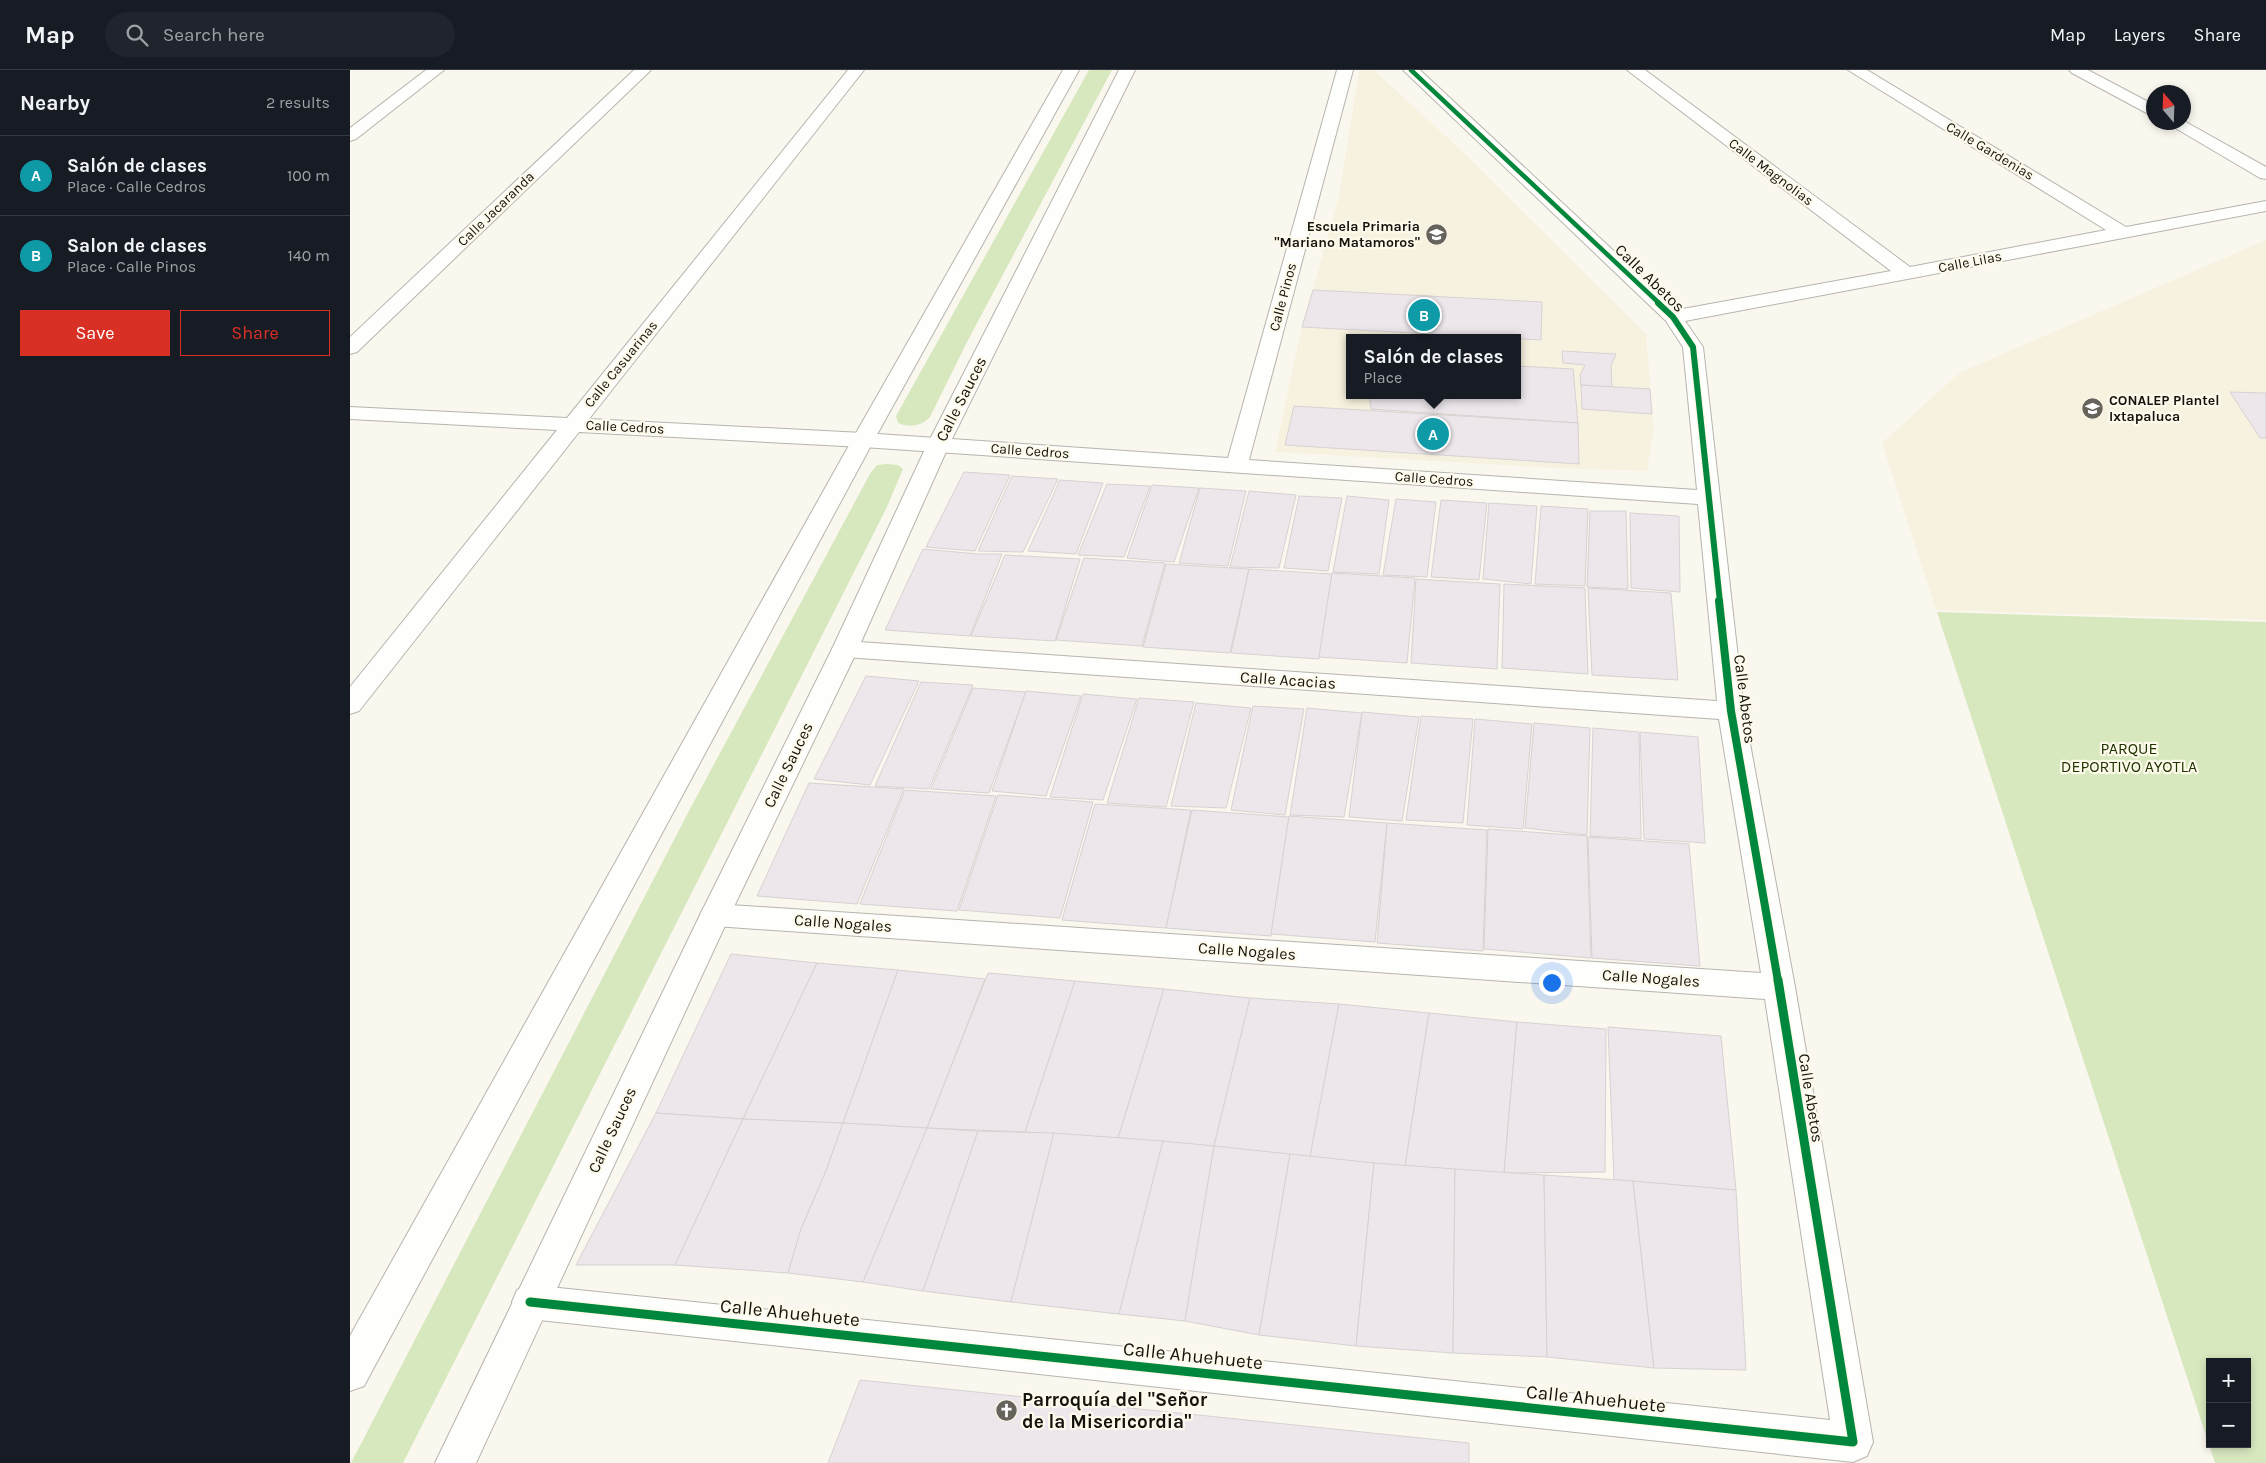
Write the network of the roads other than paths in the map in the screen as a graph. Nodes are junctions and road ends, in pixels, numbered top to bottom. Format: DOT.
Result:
graph roads {
  1 [pos="436,70"];
  2 [pos="642,70"];
  3 [pos="856,70"];
  4 [pos="1071,70"];
  5 [pos="1127,70"];
  6 [pos="1345,70"];
  7 [pos="1411,70"];
  8 [pos="1635,70"];
  9 [pos="1856,70"];
  10 [pos="2077,70"];
  11 [pos="2146,108"];
  12 [pos="2187,130"];
  13 [pos="350,136"];
  14 [pos="2266,174"];
  15 [pos="2266,206"];
  16 [pos="2123,233"];
  17 [pos="1906,274"];
  18 [pos="1673,317"];
  19 [pos="350,348"];
  20 [pos="350,413"];
  21 [pos="572,425"];
  22 [pos="863,440"];
  23 [pos="938,445"];
  24 [pos="1237,465"];
  25 [pos="1709,498"];
  26 [pos="845,649"];
  27 [pos="350,705"];
  28 [pos="1730,711"];
  29 [pos="715,914"];
  30 [pos="1779,987"];
  31 [pos="530,1302"];
  32 [pos="350,1373"];
  33 [pos="1853,1442"];
  34 [pos="455,1463"];
  1 -- 13 [label="street"];
  2 -- 19 [label="street, Calle Jacaranda"];
  3 -- 21 [label="street, Calle Casuarinas"];
  4 -- 22 [label="street"];
  5 -- 23 [label="street, Calle Sauces"];
  6 -- 24 [label="street, Calle Pinos"];
  7 -- 18 [label="street, Calle Abetos"];
  8 -- 17 [label="street, Calle Magnolias"];
  9 -- 16 [label="street, Calle Gardenias"];
  10 -- 11 [label="street"];
  12 -- 14 [label="street"];
  15 -- 16 [label="street, Calle Lilas"];
  16 -- 17 [label="street, Calle Lilas"];
  17 -- 18 [label="street, Calle Lilas"];
  18 -- 25 [label="street, Calle Abetos"];
  20 -- 21 [label="street, Calle Cedros"];
  21 -- 22 [label="street, Calle Cedros"];
  21 -- 27 [label="street, Calle Casuarinas"];
  22 -- 23 [label="street, Calle Cedros"];
  22 -- 32 [label="street"];
  23 -- 24 [label="street, Calle Cedros"];
  23 -- 26 [label="street, Calle Sauces"];
  24 -- 25 [label="street, Calle Cedros"];
  25 -- 28 [label="street, Calle Abetos"];
  26 -- 28 [label="street, Calle Acacias"];
  26 -- 29 [label="street, Calle Sauces"];
  28 -- 30 [label="street, Calle Abetos"];
  29 -- 30 [label="street, Calle Nogales"];
  29 -- 31 [label="street, Calle Sauces"];
  30 -- 33 [label="street, Calle Abetos"];
  31 -- 33 [label="street, Calle Ahuehuete"];
  31 -- 34 [label="street, Calle Sauces"];
}
